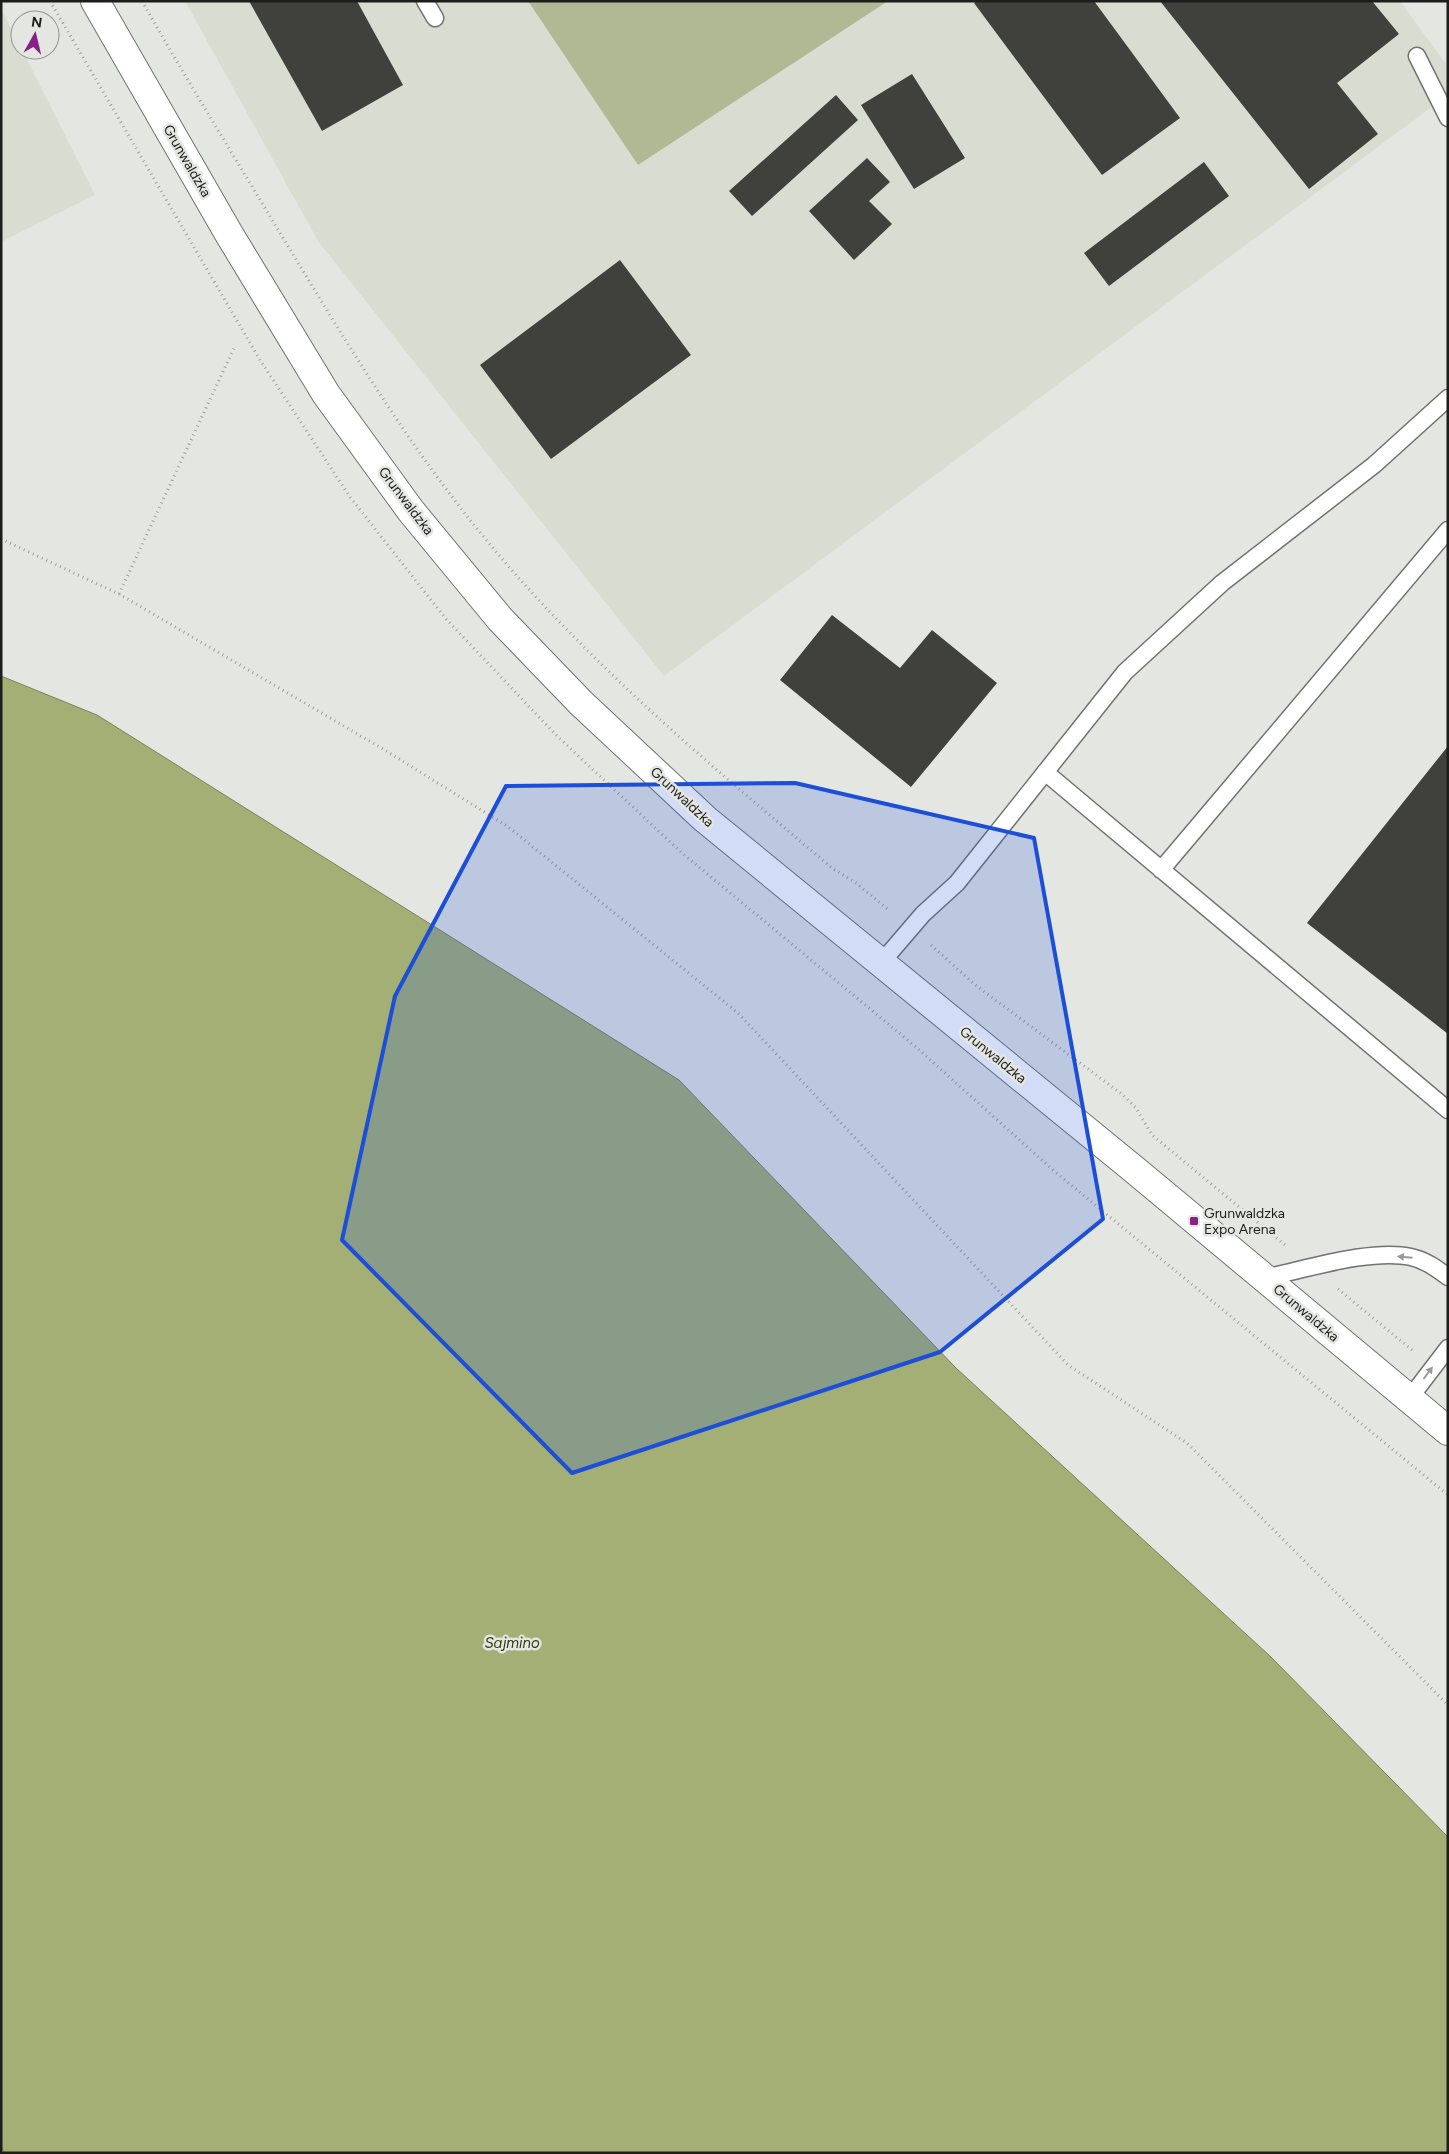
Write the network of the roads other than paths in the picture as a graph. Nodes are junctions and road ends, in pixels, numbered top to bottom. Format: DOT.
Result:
graph roads {
  1 [pos="95,1"];
  2 [pos="425,1"];
  3 [pos="435,18"];
  4 [pos="1417,56"];
  5 [pos="1448,118"];
  6 [pos="1448,398"];
  7 [pos="1448,530"];
  8 [pos="1046,772"];
  9 [pos="1162,870"];
  10 [pos="881,963"];
  11 [pos="1448,1110"];
  12 [pos="1448,1277"];
  13 [pos="1264,1278"];
  14 [pos="1448,1348"];
  15 [pos="1409,1399"];
  16 [pos="1448,1431"];
  1 -- 10 [label="main road, Grunwaldzka"];
  2 -- 3 [label="lane"];
  4 -- 5 [label="lane"];
  6 -- 8 [label="lane"];
  7 -- 9 [label="lane"];
  8 -- 9 [label="lane"];
  8 -- 10 [label="lane"];
  9 -- 11 [label="lane"];
  10 -- 13 [label="main road, Grunwaldzka"];
  12 -- 13 [label="lane, one-way"];
  13 -- 15 [label="main road, Grunwaldzka"];
  15 -- 14 [label="lane, one-way"];
  15 -- 16 [label="main road, Grunwaldzka"];
}
